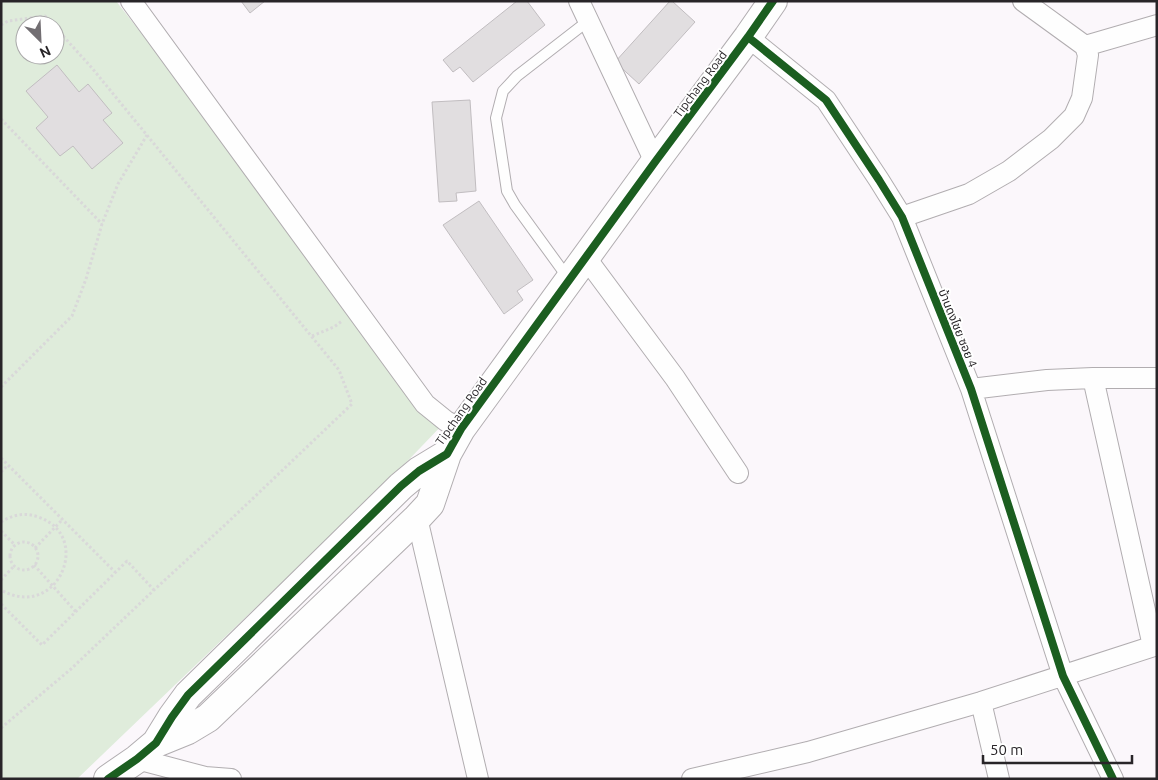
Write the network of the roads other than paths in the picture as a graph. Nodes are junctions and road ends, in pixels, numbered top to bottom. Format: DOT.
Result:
graph roads {
  1 [pos="132,1"];
  2 [pos="579,1"];
  3 [pos="774,1"];
  4 [pos="1024,1"];
  5 [pos="588,20"];
  6 [pos="1157,25"];
  7 [pos="748,37"];
  8 [pos="1085,46"];
  9 [pos="655,162"];
  10 [pos="902,217"];
  11 [pos="586,258"];
  12 [pos="570,280"];
  13 [pos="1092,378"];
  14 [pos="1157,378"];
  15 [pos="971,389"];
  16 [pos="461,429"];
  17 [pos="447,454"];
  18 [pos="738,473"];
  19 [pos="417,518"];
  20 [pos="1155,645"];
  21 [pos="1063,676"];
  22 [pos="982,702"];
  23 [pos="127,767"];
  24 [pos="206,778"];
  25 [pos="231,779"];
  26 [pos="478,779"];
  27 [pos="692,779"];
  28 [pos="999,779"];
  29 [pos="1113,779"];
  1 -- 16 [label="street"];
  2 -- 5 [label="street"];
  3 -- 7 [label="street, Tipchang Road"];
  4 -- 8 [label="street"];
  5 -- 9 [label="street"];
  5 -- 12 [label="lane"];
  6 -- 8 [label="street"];
  7 -- 9 [label="street, Tipchang Road"];
  7 -- 10 [label="street, บ้านดงไชย ซอย 4"];
  8 -- 10 [label="street"];
  9 -- 11 [label="street, Tipchang Road"];
  10 -- 15 [label="street, บ้านดงไชย ซอย 4"];
  11 -- 12 [label="street, Tipchang Road"];
  11 -- 18 [label="street"];
  12 -- 16 [label="street, Tipchang Road"];
  13 -- 14 [label="street"];
  13 -- 15 [label="street"];
  13 -- 20 [label="street"];
  15 -- 21 [label="street, บ้านดงไชย ซอย 4"];
  16 -- 17 [label="street, Tipchang Road"];
  17 -- 19 [label="street"];
  17 -- 23 [label="street, Tipchang Road"];
  19 -- 23 [label="street"];
  19 -- 26 [label="street"];
  20 -- 21 [label="street"];
  21 -- 22 [label="street"];
  21 -- 29 [label="street, บ้านดงไชย ซอย 4"];
  22 -- 27 [label="street"];
  22 -- 28 [label="street"];
  23 -- 24 [label="street"];
  24 -- 25 [label="street"];
}
